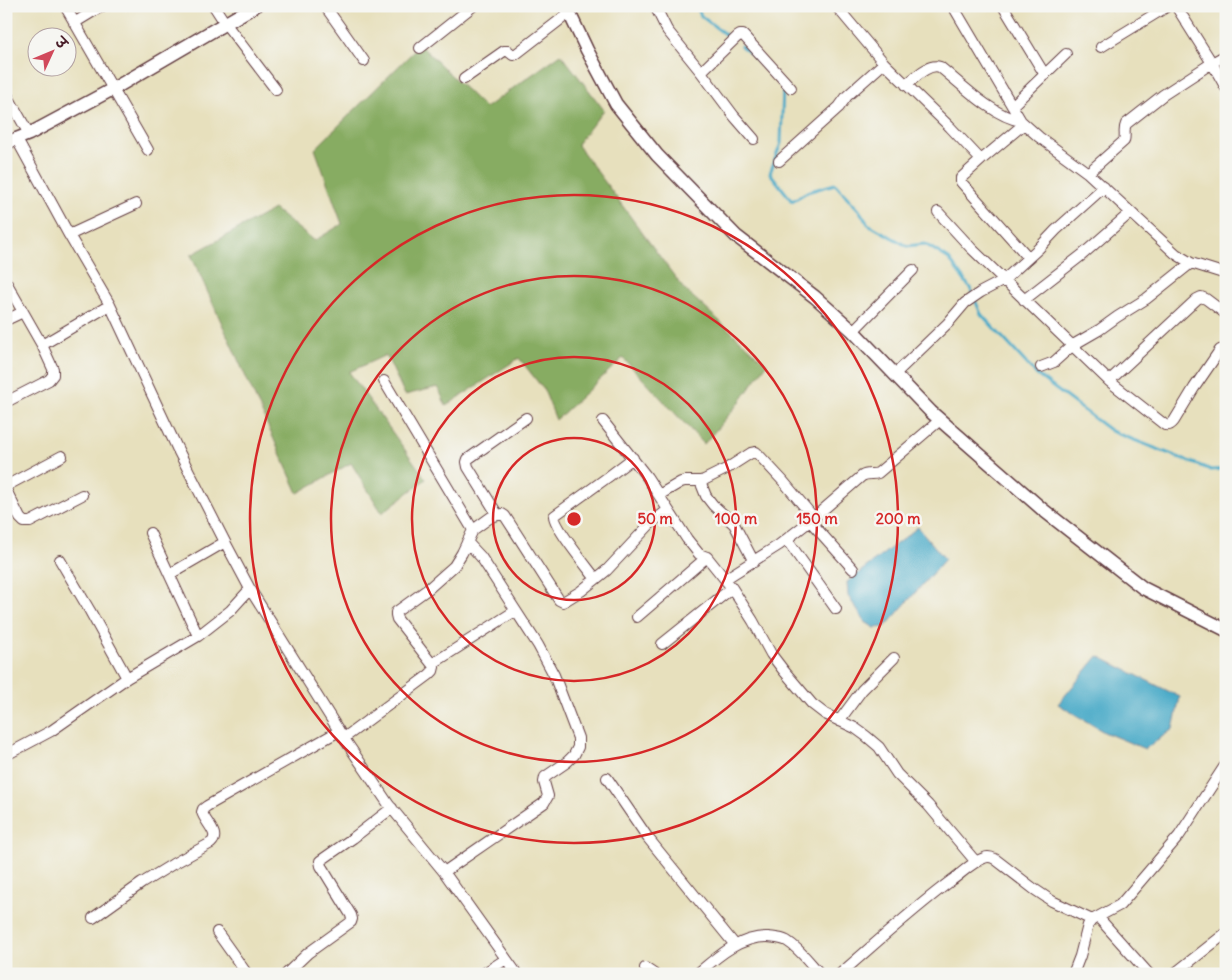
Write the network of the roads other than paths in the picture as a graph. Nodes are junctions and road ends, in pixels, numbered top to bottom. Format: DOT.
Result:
graph roads {
  1 [pos="65,6"];
  2 [pos="102,6"];
  3 [pos="214,6"];
  4 [pos="255,6"];
  5 [pos="325,6"];
  6 [pos="473,6"];
  7 [pos="655,6"];
  8 [pos="836,6"];
  9 [pos="953,6"];
  10 [pos="1003,6"];
  11 [pos="1168,6"];
  12 [pos="1176,6"];
  13 [pos="568,10"];
  14 [pos="74,23"];
  15 [pos="225,23"];
  16 [pos="1101,47"];
  17 [pos="420,48"];
  18 [pos="1066,54"];
  19 [pos="1226,55"];
  20 [pos="364,61"];
  21 [pos="884,63"];
  22 [pos="1212,63"];
  23 [pos="701,72"];
  24 [pos="1044,75"];
  25 [pos="464,79"];
  26 [pos="906,85"];
  27 [pos="791,88"];
  28 [pos="1226,88"];
  29 [pos="113,89"];
  30 [pos="276,90"];
  31 [pos="6,94"];
  32 [pos="1012,106"];
  33 [pos="1022,122"];
  34 [pos="29,134"];
  35 [pos="754,139"];
  36 [pos="11,141"];
  37 [pos="148,150"];
  38 [pos="981,160"];
  39 [pos="779,161"];
  40 [pos="1088,173"];
  41 [pos="1104,188"];
  42 [pos="136,204"];
  43 [pos="938,212"];
  44 [pos="1130,213"];
  45 [pos="70,235"];
  46 [pos="1028,258"];
  47 [pos="1191,263"];
  48 [pos="914,270"];
  49 [pos="1226,274"];
  50 [pos="1004,280"];
  51 [pos="6,282"];
  52 [pos="1024,300"];
  53 [pos="110,305"];
  54 [pos="23,312"];
  55 [pos="1226,314"];
  56 [pos="6,320"];
  57 [pos="853,331"];
  58 [pos="42,345"];
  59 [pos="1073,345"];
  60 [pos="1226,348"];
  61 [pos="1041,367"];
  62 [pos="895,374"];
  63 [pos="384,381"];
  64 [pos="1109,381"];
  65 [pos="6,402"];
  66 [pos="526,418"];
  67 [pos="940,420"];
  68 [pos="602,421"];
  69 [pos="62,456"];
  70 [pos="633,458"];
  71 [pos="700,482"];
  72 [pos="6,486"];
  73 [pos="6,490"];
  74 [pos="82,495"];
  75 [pos="659,495"];
  76 [pos="668,510"];
  77 [pos="497,514"];
  78 [pos="812,520"];
  79 [pos="473,530"];
  80 [pos="150,533"];
  81 [pos="787,540"];
  82 [pos="225,542"];
  83 [pos="467,542"];
  84 [pos="707,557"];
  85 [pos="60,560"];
  86 [pos="754,562"];
  87 [pos="853,569"];
  88 [pos="170,574"];
  89 [pos="596,579"];
  90 [pos="725,579"];
  91 [pos="732,588"];
  92 [pos="250,589"];
  93 [pos="836,609"];
  94 [pos="515,611"];
  95 [pos="637,617"];
  96 [pos="1226,630"];
  97 [pos="198,636"];
  98 [pos="662,644"];
  99 [pos="894,658"];
  100 [pos="432,664"];
  101 [pos="127,678"];
  102 [pos="839,721"];
  103 [pos="341,735"];
  104 [pos="6,755"];
  105 [pos="1225,766"];
  106 [pos="607,778"];
  107 [pos="392,808"];
  108 [pos="976,862"];
  109 [pos="444,872"];
  110 [pos="93,918"];
  111 [pos="1095,918"];
  112 [pos="217,932"];
  113 [pos="1226,932"];
  114 [pos="735,945"];
  115 [pos="506,958"];
  116 [pos="292,972"];
  117 [pos="247,974"];
  118 [pos="483,974"];
  119 [pos="517,974"];
  120 [pos="697,974"];
  121 [pos="820,974"];
  122 [pos="840,974"];
  123 [pos="1073,974"];
  124 [pos="1149,974"];
  125 [pos="1174,974"];
  1 -- 14 [label="street"];
  2 -- 14 [label="street"];
  3 -- 15 [label="street"];
  4 -- 15 [label="street"];
  5 -- 20 [label="street"];
  6 -- 17 [label="street"];
  7 -- 23 [label="street"];
  8 -- 21 [label="street"];
  9 -- 32 [label="street"];
  10 -- 24 [label="street"];
  11 -- 16 [label="street"];
  12 -- 22 [label="street"];
  13 -- 25 [label="street"];
  13 -- 57 [label="street"];
  14 -- 29 [label="street"];
  15 -- 29 [label="street"];
  15 -- 30 [label="street"];
  18 -- 24 [label="street"];
  19 -- 22 [label="street"];
  21 -- 26 [label="street"];
  21 -- 39 [label="street"];
  22 -- 28 [label="street"];
  22 -- 40 [label="street"];
  23 -- 27 [label="street"];
  23 -- 35 [label="street"];
  24 -- 32 [label="street"];
  26 -- 33 [label="street"];
  26 -- 38 [label="street"];
  29 -- 34 [label="street"];
  29 -- 37 [label="street"];
  31 -- 34 [label="street"];
  32 -- 33 [label="street"];
  33 -- 38 [label="street"];
  33 -- 40 [label="street"];
  34 -- 36 [label="street"];
  36 -- 45 [label="street"];
  38 -- 46 [label="street"];
  40 -- 41 [label="street"];
  41 -- 44 [label="street"];
  41 -- 46 [label="street"];
  42 -- 45 [label="street"];
  43 -- 50 [label="street"];
  44 -- 47 [label="street"];
  44 -- 52 [label="street"];
  45 -- 53 [label="street"];
  46 -- 50 [label="street"];
  47 -- 49 [label="street"];
  47 -- 59 [label="street"];
  48 -- 57 [label="street"];
  50 -- 52 [label="street"];
  50 -- 62 [label="street"];
  51 -- 54 [label="street"];
  52 -- 59 [label="street"];
  53 -- 58 [label="street"];
  53 -- 82 [label="street"];
  54 -- 56 [label="street"];
  54 -- 58 [label="street"];
  55 -- 64 [label="street"];
  57 -- 62 [label="street"];
  58 -- 65 [label="street"];
  59 -- 61 [label="street"];
  59 -- 64 [label="street"];
  60 -- 64 [label="street"];
  62 -- 67 [label="street"];
  63 -- 79 [label="street"];
  66 -- 77 [label="street"];
  67 -- 78 [label="street"];
  67 -- 96 [label="street"];
  68 -- 70 [label="street"];
  69 -- 72 [label="street"];
  70 -- 75 [label="street"];
  70 -- 89 [label="street"];
  71 -- 75 [label="street"];
  71 -- 78 [label="street"];
  71 -- 86 [label="street"];
  73 -- 74 [label="street"];
  75 -- 76 [label="street"];
  76 -- 84 [label="street"];
  76 -- 89 [label="street"];
  77 -- 79 [label="street"];
  77 -- 89 [label="street"];
  78 -- 81 [label="street"];
  78 -- 87 [label="street"];
  79 -- 83 [label="street"];
  80 -- 88 [label="street"];
  81 -- 86 [label="street"];
  81 -- 93 [label="street"];
  82 -- 88 [label="street"];
  82 -- 92 [label="street"];
  83 -- 94 [label="street"];
  83 -- 100 [label="street"];
  84 -- 90 [label="street"];
  84 -- 95 [label="street"];
  85 -- 101 [label="street"];
  86 -- 90 [label="street"];
  88 -- 97 [label="street"];
  90 -- 91 [label="street"];
  91 -- 98 [label="street"];
  91 -- 102 [label="street"];
  92 -- 97 [label="street"];
  92 -- 103 [label="street"];
  94 -- 100 [label="street"];
  94 -- 109 [label="street"];
  97 -- 101 [label="street"];
  99 -- 102 [label="street"];
  100 -- 103 [label="street"];
  101 -- 104 [label="street"];
  102 -- 108 [label="street"];
  103 -- 107 [label="street"];
  103 -- 110 [label="street"];
  105 -- 111 [label="street"];
  106 -- 114 [label="street"];
  107 -- 109 [label="street"];
  107 -- 116 [label="street"];
  108 -- 111 [label="street"];
  108 -- 122 [label="street"];
  109 -- 115 [label="street"];
  111 -- 123 [label="street"];
  111 -- 124 [label="street"];
  112 -- 117 [label="street"];
  113 -- 125 [label="street"];
  114 -- 120 [label="street"];
  114 -- 121 [label="street"];
  115 -- 118 [label="street"];
  115 -- 119 [label="street"];
}
